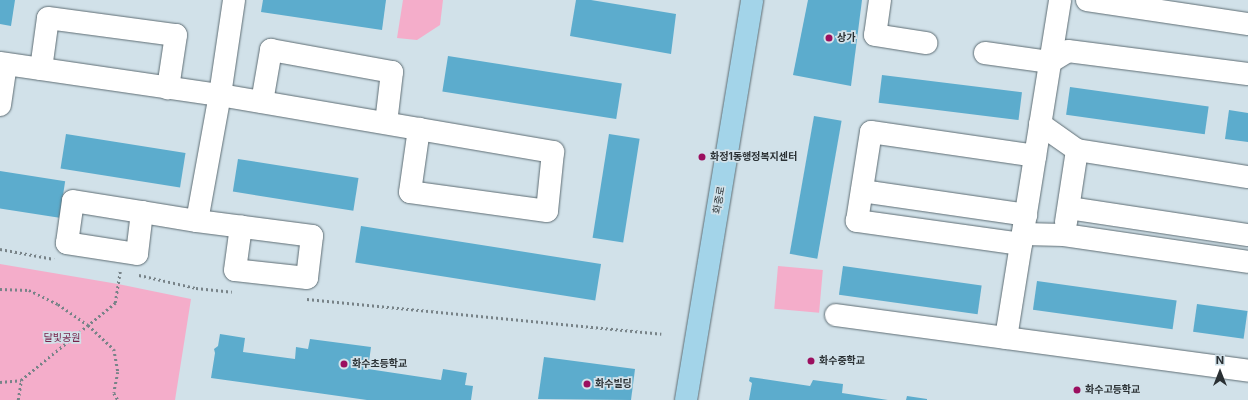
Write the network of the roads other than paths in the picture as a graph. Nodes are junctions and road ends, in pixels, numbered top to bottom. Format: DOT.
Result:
graph roads {
  1 [pos="234,0"];
  2 [pos="752,0"];
  3 [pos="880,0"];
  4 [pos="1060,0"];
  5 [pos="1087,0"];
  6 [pos="1248,24"];
  7 [pos="926,43"];
  8 [pos="985,53"];
  9 [pos="1050,62"];
  10 [pos="3,64"];
  11 [pos="41,70"];
  12 [pos="1248,74"];
  13 [pos="168,88"];
  14 [pos="220,95"];
  15 [pos="262,102"];
  16 [pos="0,104"];
  17 [pos="386,123"];
  18 [pos="1040,124"];
  19 [pos="419,129"];
  20 [pos="1077,150"];
  21 [pos="1035,156"];
  22 [pos="1248,177"];
  23 [pos="862,191"];
  24 [pos="1069,208"];
  25 [pos="142,212"];
  26 [pos="197,221"];
  27 [pos="241,226"];
  28 [pos="1023,231"];
  29 [pos="1064,235"];
  30 [pos="1248,235"];
  31 [pos="1248,262"];
  32 [pos="836,315"];
  33 [pos="1006,338"];
  34 [pos="1248,371"];
  35 [pos="686,400"];
  1 -- 14 [label="lane"];
  2 -- 35 [label="main road, 화중로"];
  3 -- 7 [label="lane"];
  4 -- 9 [label="lane"];
  5 -- 6 [label="lane"];
  8 -- 9 [label="lane"];
  9 -- 12 [label="lane"];
  9 -- 18 [label="lane"];
  10 -- 11 [label="lane"];
  10 -- 16 [label="lane"];
  11 -- 13 [label="lane"];
  11 -- 13 [label="lane"];
  13 -- 14 [label="lane"];
  14 -- 15 [label="lane"];
  14 -- 26 [label="lane"];
  15 -- 17 [label="lane"];
  15 -- 17 [label="lane"];
  17 -- 19 [label="lane"];
  18 -- 20 [label="lane"];
  18 -- 21 [label="lane"];
  19 -- 19 [label="lane"];
  20 -- 22 [label="lane"];
  20 -- 24 [label="lane"];
  21 -- 23 [label="lane"];
  21 -- 28 [label="lane"];
  23 -- 28 [label="lane"];
  23 -- 28 [label="lane"];
  24 -- 29 [label="lane"];
  24 -- 30 [label="lane"];
  25 -- 26 [label="lane"];
  26 -- 27 [label="lane"];
  28 -- 29 [label="lane"];
  28 -- 33 [label="lane"];
  29 -- 31 [label="lane"];
  32 -- 33 [label="lane"];
  33 -- 34 [label="lane"];
}
